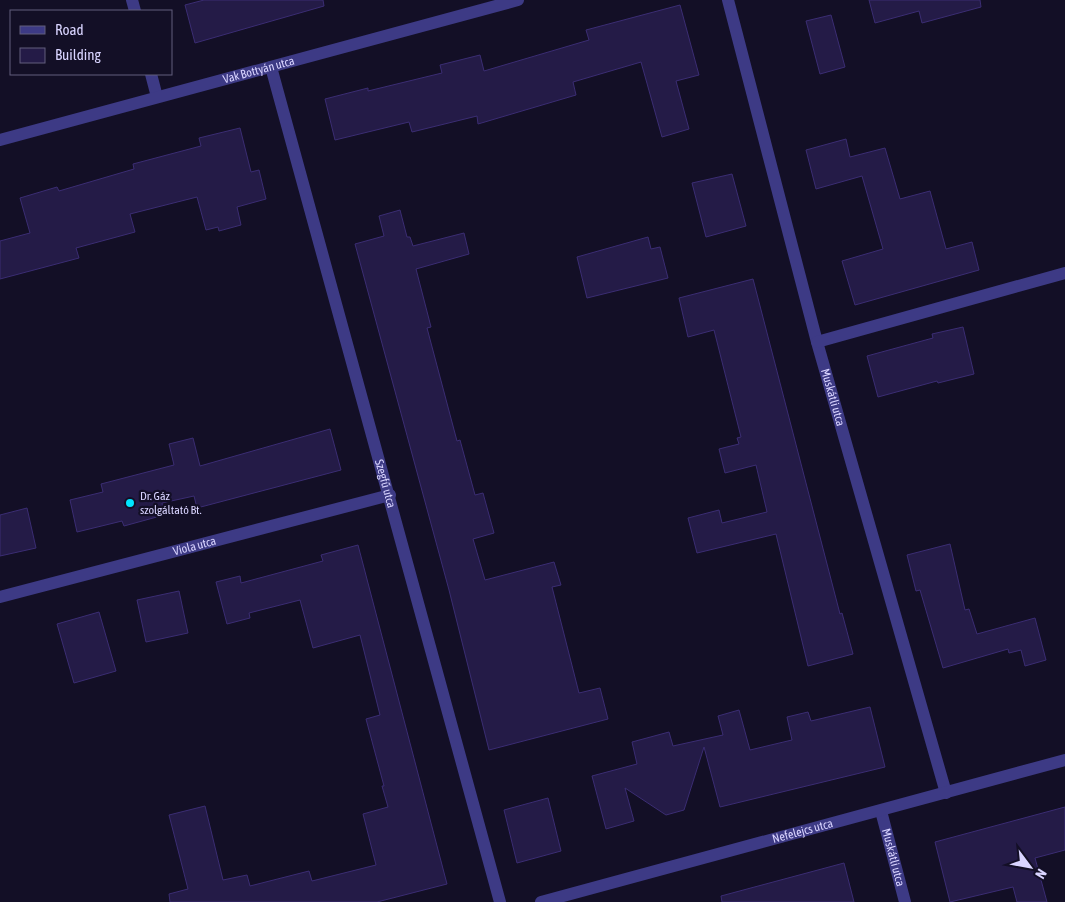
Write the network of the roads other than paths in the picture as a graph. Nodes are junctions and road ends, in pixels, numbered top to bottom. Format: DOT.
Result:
graph roads {
  1 [pos="518,0"];
  2 [pos="728,0"];
  3 [pos="271,67"];
  4 [pos="151,75"];
  5 [pos="157,97"];
  6 [pos="0,140"];
  7 [pos="1065,273"];
  8 [pos="817,342"];
  9 [pos="390,495"];
  10 [pos="0,597"];
  11 [pos="1065,760"];
  12 [pos="946,794"];
  13 [pos="881,811"];
  14 [pos="500,902"];
  15 [pos="541,902"];
  16 [pos="905,902"];
  1 -- 3 [label="street, Vak Bottyán utca"];
  2 -- 8 [label="street, Muskátli utca"];
  3 -- 5 [label="street, Vak Bottyán utca"];
  3 -- 9 [label="street, Szegfű utca"];
  4 -- 5 [label="street"];
  5 -- 6 [label="street, Vak Bottyán utca"];
  7 -- 8 [label="street"];
  8 -- 12 [label="street, Muskátli utca"];
  9 -- 10 [label="street, Viola utca"];
  9 -- 14 [label="street, Szegfű utca"];
  11 -- 12 [label="street, Nefelejcs utca"];
  12 -- 13 [label="street, Nefelejcs utca"];
  13 -- 15 [label="street, Nefelejcs utca"];
  13 -- 16 [label="street, Muskátli utca"];
}
